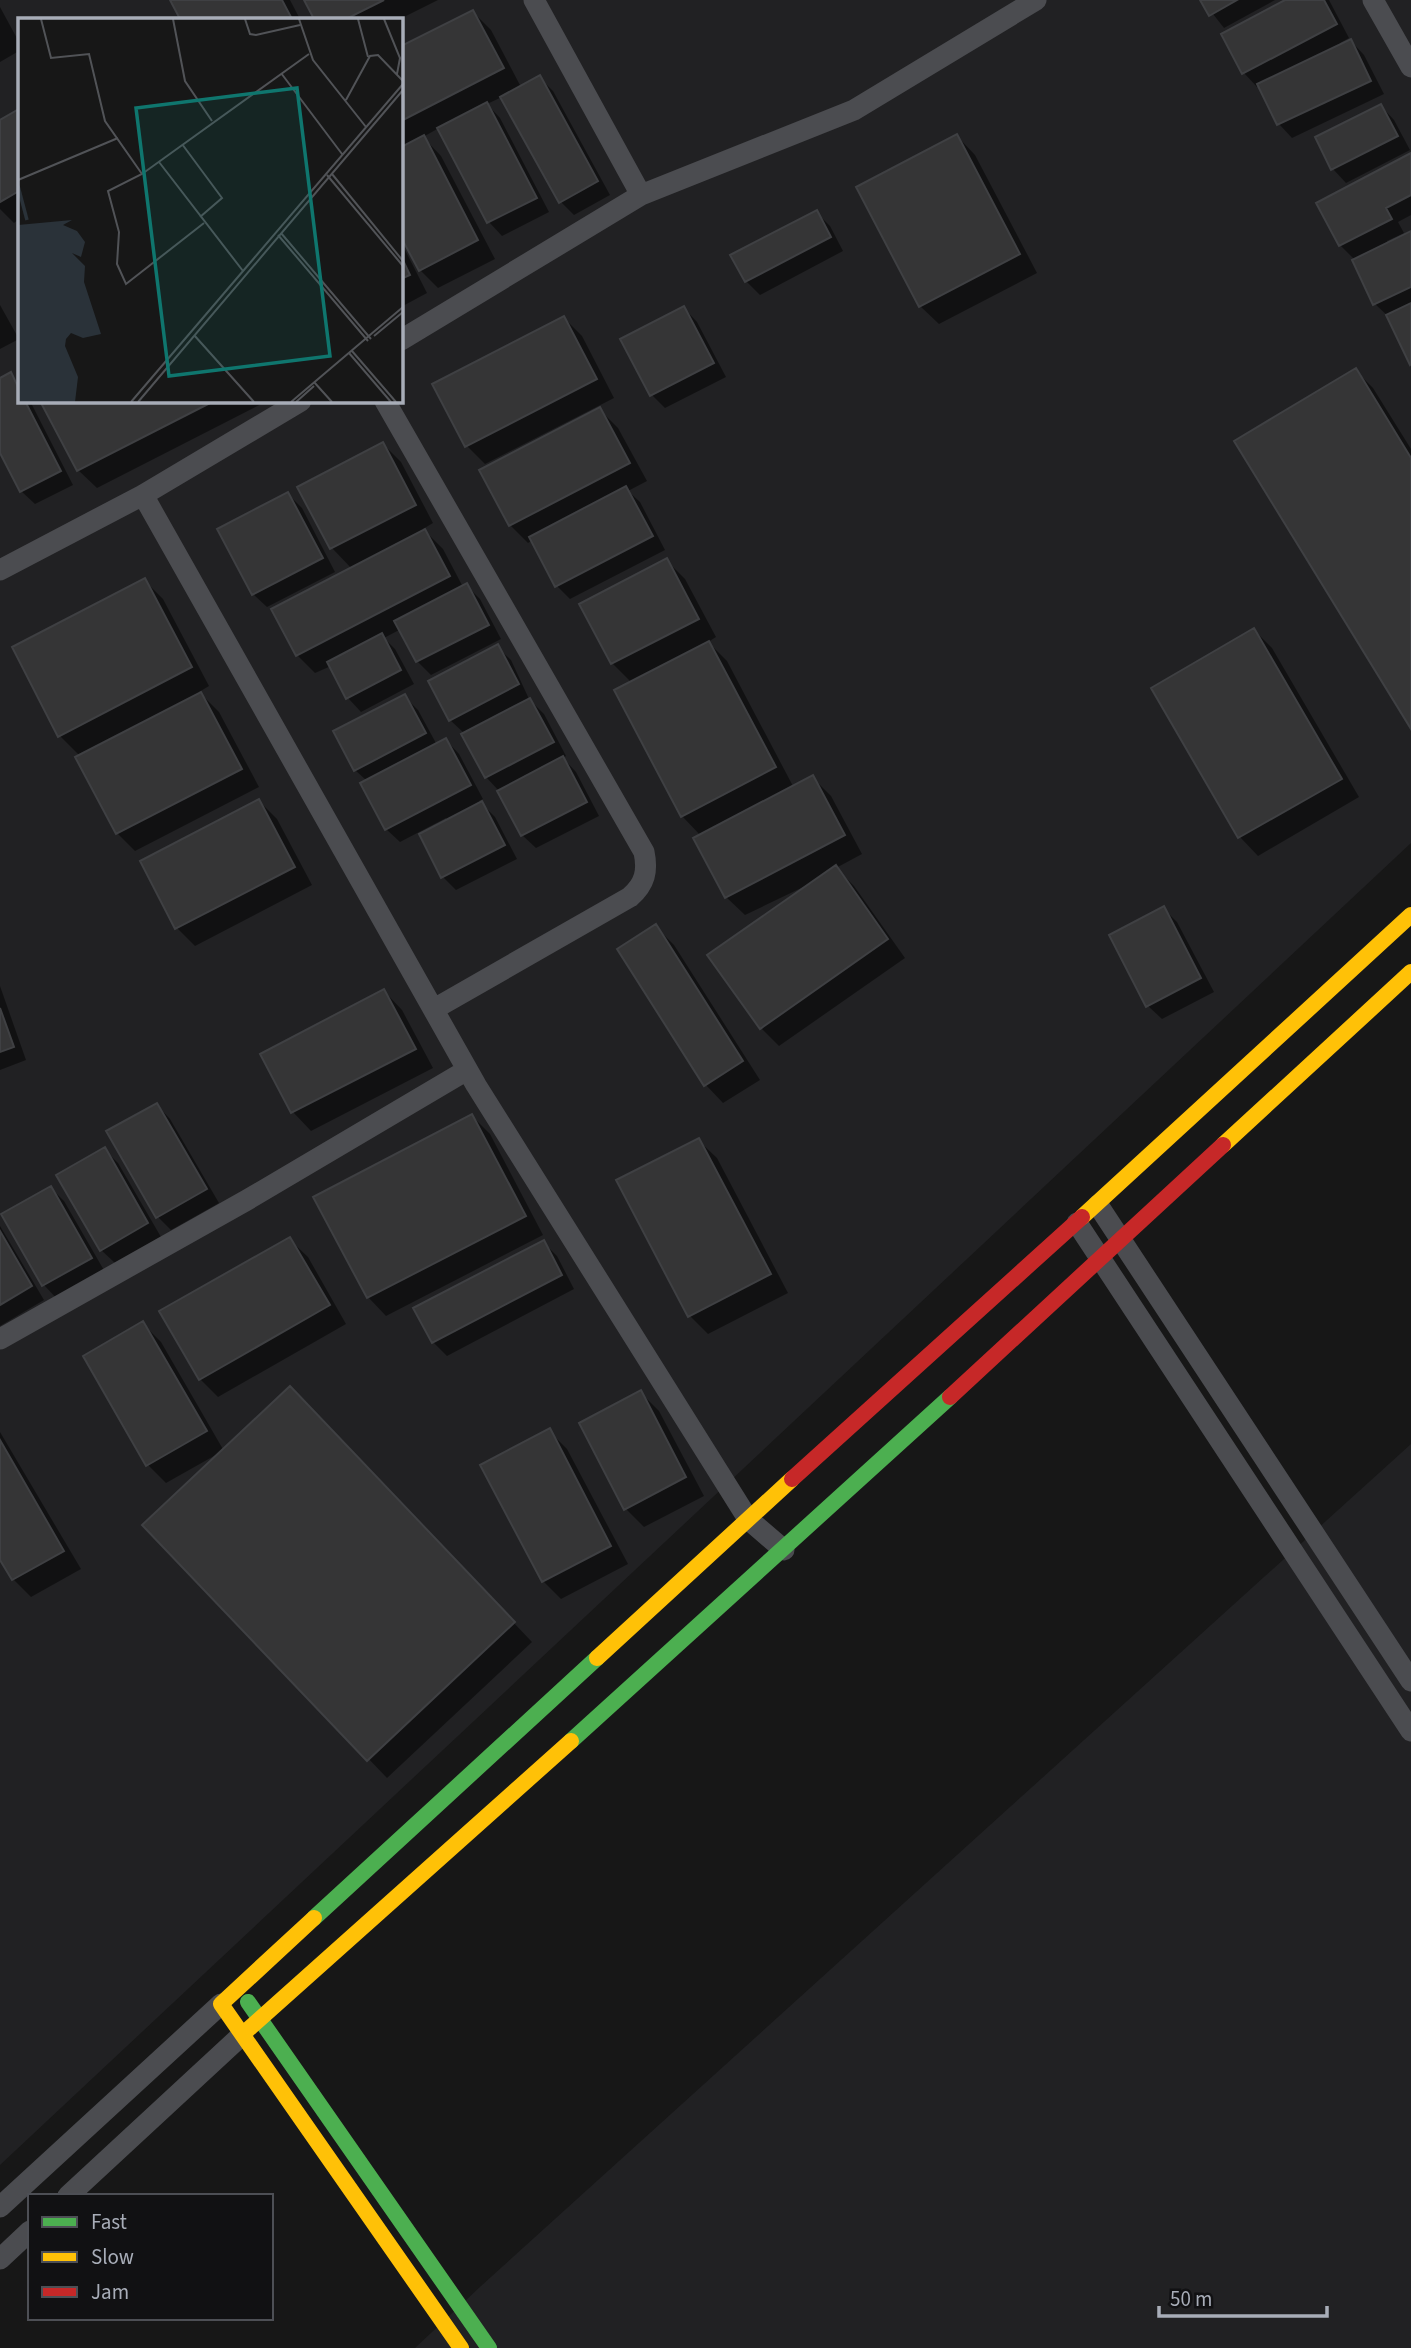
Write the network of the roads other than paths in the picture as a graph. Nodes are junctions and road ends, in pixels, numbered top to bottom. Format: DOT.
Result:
graph roads {
  1 [pos="534,0"];
  2 [pos="1036,0"];
  3 [pos="1373,0"];
  4 [pos="1411,67"];
  5 [pos="641,195"];
  6 [pos="402,339"];
  7 [pos="298,402"];
  8 [pos="386,402"];
  9 [pos="143,495"];
  10 [pos="0,570"];
  11 [pos="1411,915"];
  12 [pos="1411,972"];
  13 [pos="434,1009"];
  14 [pos="467,1070"];
  15 [pos="1098,1205"];
  16 [pos="1077,1223"];
  17 [pos="1122,1241"];
  18 [pos="1100,1258"];
  19 [pos="0,1339"];
  20 [pos="748,1519"];
  21 [pos="784,1550"];
  22 [pos="1411,1681"];
  23 [pos="1411,1731"];
  24 [pos="477,1768"];
  25 [pos="507,1799"];
  26 [pos="237,1988"];
  27 [pos="221,2004"];
  28 [pos="260,2018"];
  29 [pos="243,2034"];
  30 [pos="70,2194"];
  31 [pos="0,2207"];
  32 [pos="28,2233"];
  33 [pos="0,2259"];
  34 [pos="461,2348"];
  35 [pos="489,2348"];
  1 -- 5 [label="street"];
  2 -- 5 [label="street"];
  3 -- 4 [label="street"];
  5 -- 6 [label="street"];
  7 -- 9 [label="street"];
  8 -- 13 [label="street"];
  9 -- 10 [label="street"];
  9 -- 13 [label="street"];
  11 -- 15 [label="street"];
  12 -- 17 [label="street"];
  13 -- 14 [label="street"];
  14 -- 19 [label="street"];
  14 -- 20 [label="street"];
  15 -- 16 [label="street"];
  15 -- 17 [label="street"];
  16 -- 18 [label="street"];
  16 -- 20 [label="street"];
  17 -- 18 [label="street"];
  17 -- 22 [label="street"];
  18 -- 21 [label="street"];
  18 -- 23 [label="street"];
  20 -- 21 [label="street"];
  20 -- 24 [label="street"];
  21 -- 25 [label="street"];
  24 -- 25 [label="street"];
  24 -- 26 [label="street"];
  25 -- 28 [label="street"];
  26 -- 27 [label="street"];
  26 -- 28 [label="street"];
  27 -- 29 [label="street"];
  27 -- 31 [label="street"];
  28 -- 29 [label="street"];
  28 -- 35 [label="street"];
  29 -- 30 [label="street"];
  29 -- 34 [label="street"];
  32 -- 33 [label="street"];
}
